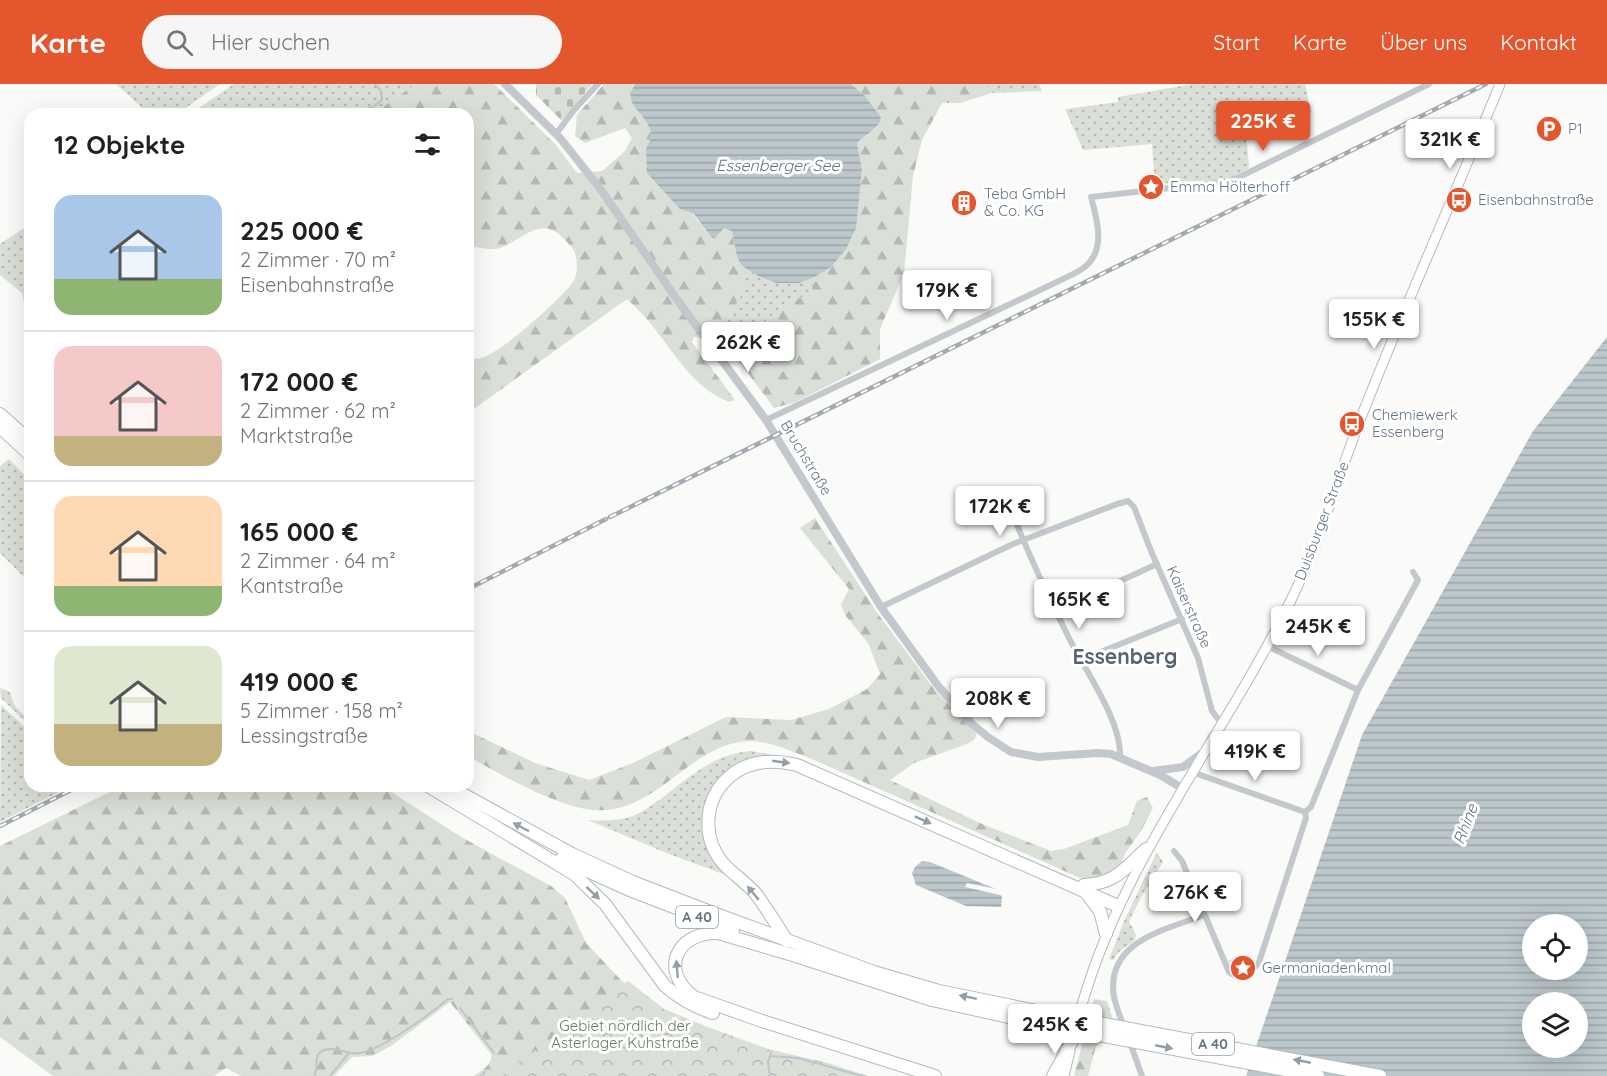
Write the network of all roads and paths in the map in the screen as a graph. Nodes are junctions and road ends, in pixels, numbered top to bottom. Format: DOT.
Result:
graph roads {
  1 [pos="506,84"];
  2 [pos="598,84"];
  3 [pos="1429,84"];
  4 [pos="1500,84"];
  5 [pos="556,135"];
  6 [pos="0,414"];
  7 [pos="766,420"];
  8 [pos="0,427"];
  9 [pos="24,436"];
  10 [pos="24,449"];
  11 [pos="1010,507"];
  12 [pos="1023,541"];
  13 [pos="1157,564"];
  14 [pos="1413,572"];
  15 [pos="880,607"];
  16 [pos="1057,610"];
  17 [pos="1182,619"];
  18 [pos="1268,646"];
  19 [pos="1081,660"];
  20 [pos="1358,690"];
  21 [pos="1222,724"];
  22 [pos="1203,752"];
  23 [pos="1123,758"];
  24 [pos="1150,771"];
  25 [pos="1192,772"];
  26 [pos="1182,788"];
  27 [pos="438,792"];
  28 [pos="459,792"];
  29 [pos="1305,812"];
  30 [pos="511,836"];
  31 [pos="1146,849"];
  32 [pos="1174,851"];
  33 [pos="1084,888"];
  34 [pos="1119,903"];
  35 [pos="1204,915"];
  36 [pos="1106,934"];
  37 [pos="787,941"];
  38 [pos="888,987"];
  39 [pos="1045,1019"];
  40 [pos="1072,1041"];
  41 [pos="918,1076"];
  42 [pos="935,1076"];
  43 [pos="1053,1076"];
  44 [pos="1064,1076"];
  45 [pos="1142,1076"];
  46 [pos="1318,1076"];
  47 [pos="1380,1076"];
  1 -- 5 [label="street, Bruchstraße"];
  2 -- 5 [label="street"];
  3 -- 7 [label="street"];
  4 -- 18 [label="main road, Duisburger Straße"];
  5 -- 7 [label="street, Bruchstraße"];
  6 -- 9 [label="highway"];
  7 -- 15 [label="street, Bruchstraße"];
  8 -- 10 [label="highway"];
  11 -- 12 [label="street"];
  12 -- 13 [label="street, Kaiserstraße"];
  12 -- 15 [label="street"];
  12 -- 16 [label="street"];
  13 -- 16 [label="street"];
  13 -- 17 [label="street, Kaiserstraße"];
  14 -- 20 [label="street"];
  15 -- 23 [label="street, Bruchstraße"];
  16 -- 19 [label="street"];
  17 -- 19 [label="street"];
  17 -- 21 [label="street, Kaiserstraße"];
  18 -- 20 [label="street"];
  18 -- 21 [label="main road, Duisburger Straße"];
  19 -- 23 [label="street"];
  20 -- 29 [label="street"];
  21 -- 22 [label="main road, Duisburger Straße"];
  22 -- 24 [label="street"];
  22 -- 25 [label="main road, Duisburger Straße"];
  23 -- 24 [label="street"];
  24 -- 26 [label="street"];
  25 -- 26 [label="main road, Duisburger Straße"];
  25 -- 29 [label="street"];
  26 -- 31 [label="main road, Duisburger Straße"];
  27 -- 30 [label="highway, A 40"];
  37 -- 28 [label="highway, A 40, one-way"];
  29 -- 35 [label="street"];
  30 -- 38 [label="highway, A 40"];
  30 -- 41 [label="highway, one-way"];
  31 -- 33 [label="highway"];
  31 -- 34 [label="main road, Duisburger Straße"];
  32 -- 35 [label="street"];
  33 -- 34 [label="highway"];
  33 -- 36 [label="highway"];
  37 -- 33 [label="highway, one-way"];
  34 -- 36 [label="main road, Duisburger Straße"];
  35 -- 45 [label="street"];
  36 -- 40 [label="main road, Duisburger Straße"];
  39 -- 37 [label="highway, A 40, one-way"];
  38 -- 39 [label="highway, A 40"];
  42 -- 38 [label="highway, one-way"];
  39 -- 46 [label="highway, A 40, one-way, bridge"];
  47 -- 39 [label="highway, A 40, one-way, bridge"];
  40 -- 43 [label="highway"];
  40 -- 44 [label="main road, Duisburger Straße"];
}
